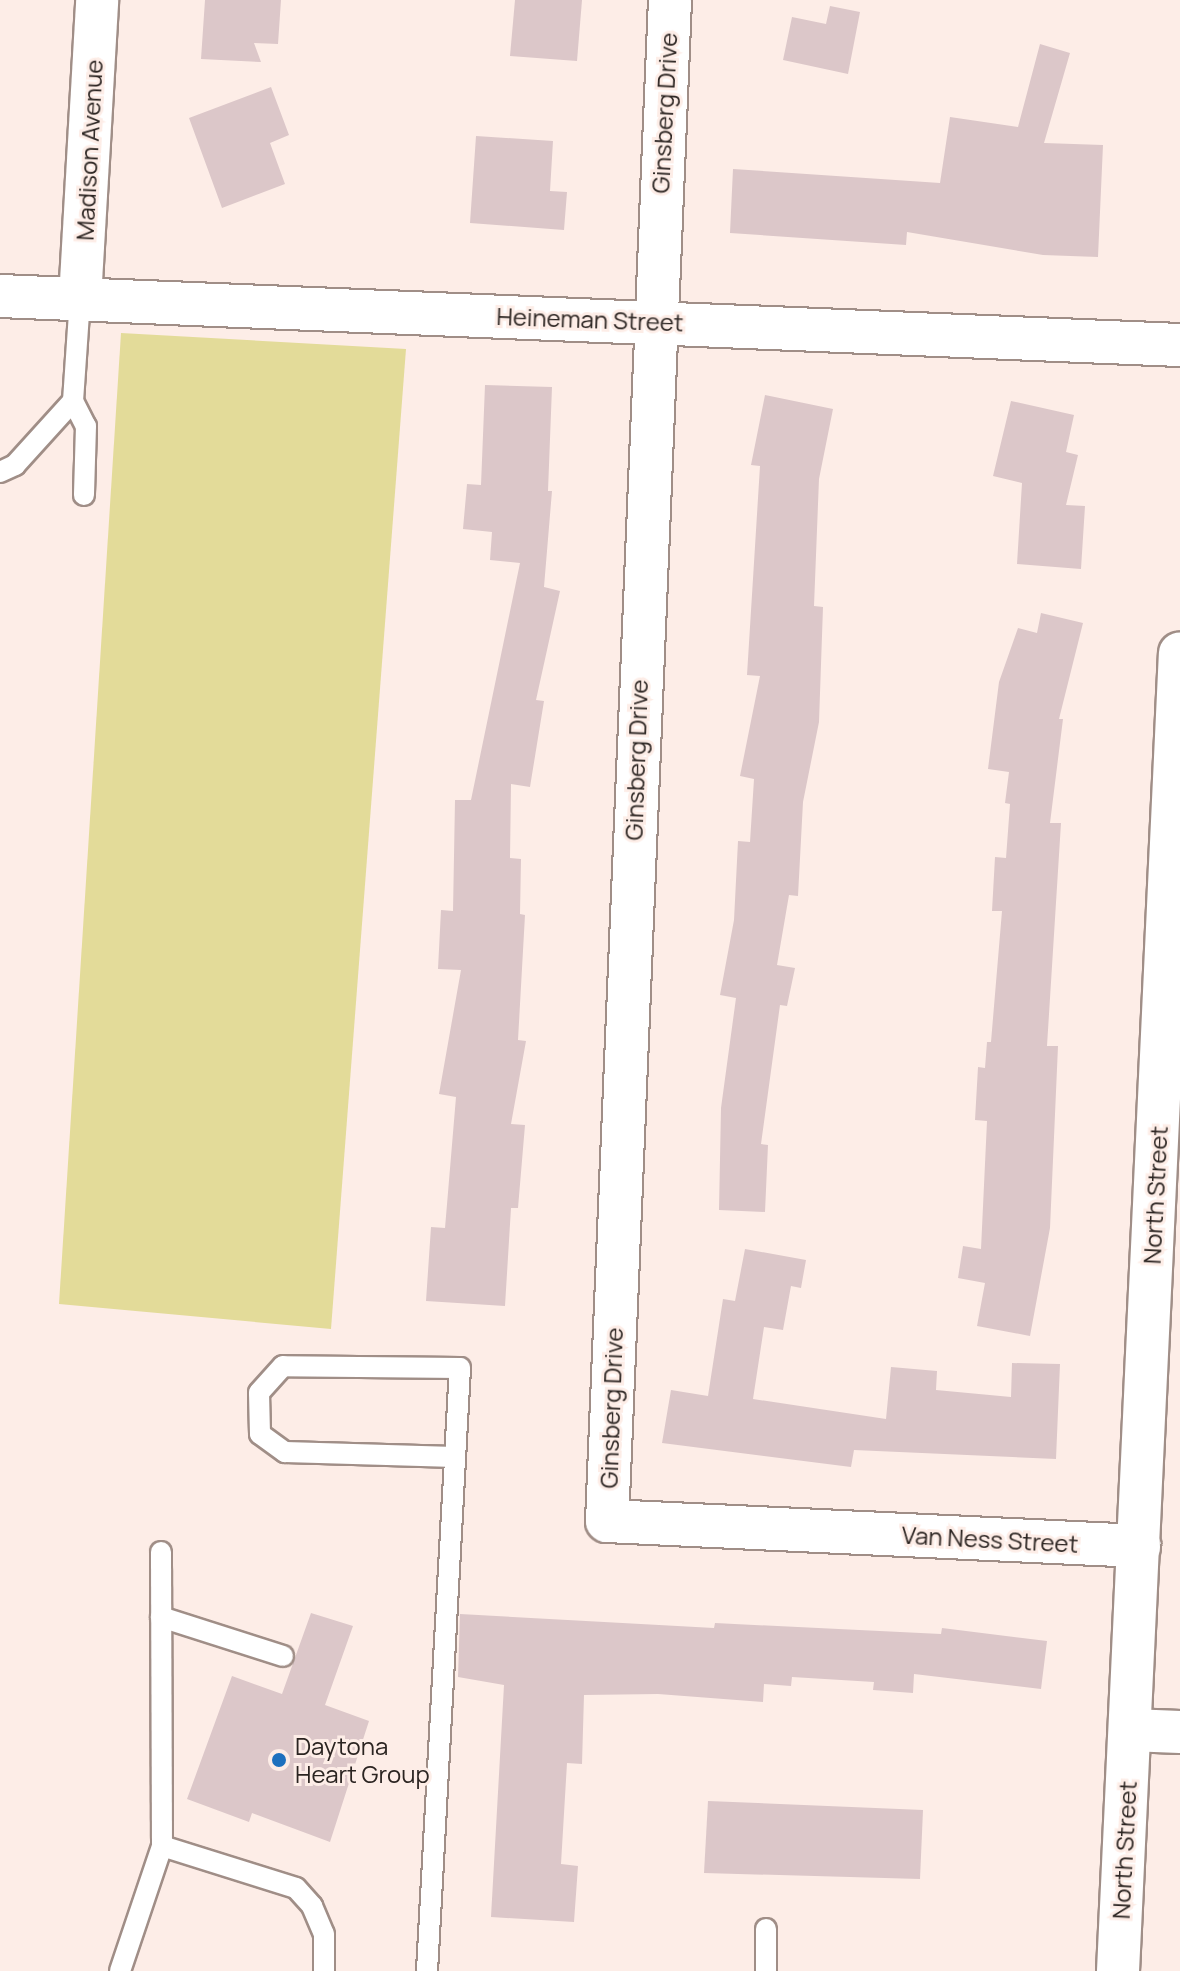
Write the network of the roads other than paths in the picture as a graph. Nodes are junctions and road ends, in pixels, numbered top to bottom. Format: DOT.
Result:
graph roads {
  1 [pos="97,0"];
  2 [pos="670,0"];
  3 [pos="0,296"];
  4 [pos="80,299"];
  5 [pos="654,321"];
  6 [pos="1180,345"];
  7 [pos="73,401"];
  8 [pos="0,472"];
  9 [pos="84,495"];
  10 [pos="1180,653"];
  11 [pos="455,1457"];
  12 [pos="607,1521"];
  13 [pos="1139,1546"];
  14 [pos="161,1552"];
  15 [pos="161,1617"];
  16 [pos="283,1656"];
  17 [pos="1130,1730"];
  18 [pos="1180,1732"];
  19 [pos="162,1846"];
  20 [pos="766,1929"];
  21 [pos="120,1971"];
  22 [pos="324,1971"];
  23 [pos="427,1971"];
  24 [pos="766,1971"];
  25 [pos="1118,1971"];
  1 -- 4 [label="street, Madison Avenue"];
  2 -- 5 [label="street, Ginsberg Drive"];
  3 -- 4 [label="street, Heineman Street"];
  4 -- 5 [label="street, Heineman Street"];
  4 -- 7 [label="lane"];
  5 -- 6 [label="street, Heineman Street"];
  5 -- 12 [label="street, Ginsberg Drive"];
  7 -- 8 [label="lane"];
  7 -- 9 [label="lane"];
  10 -- 13 [label="street, North Street"];
  11 -- 11 [label="lane"];
  11 -- 23 [label="lane"];
  12 -- 13 [label="street, Van Ness Street"];
  13 -- 17 [label="street"];
  14 -- 15 [label="lane"];
  15 -- 16 [label="lane"];
  15 -- 19 [label="lane"];
  17 -- 18 [label="street"];
  17 -- 25 [label="street, North Street"];
  19 -- 21 [label="lane"];
  19 -- 22 [label="lane"];
  20 -- 24 [label="lane"];
}
